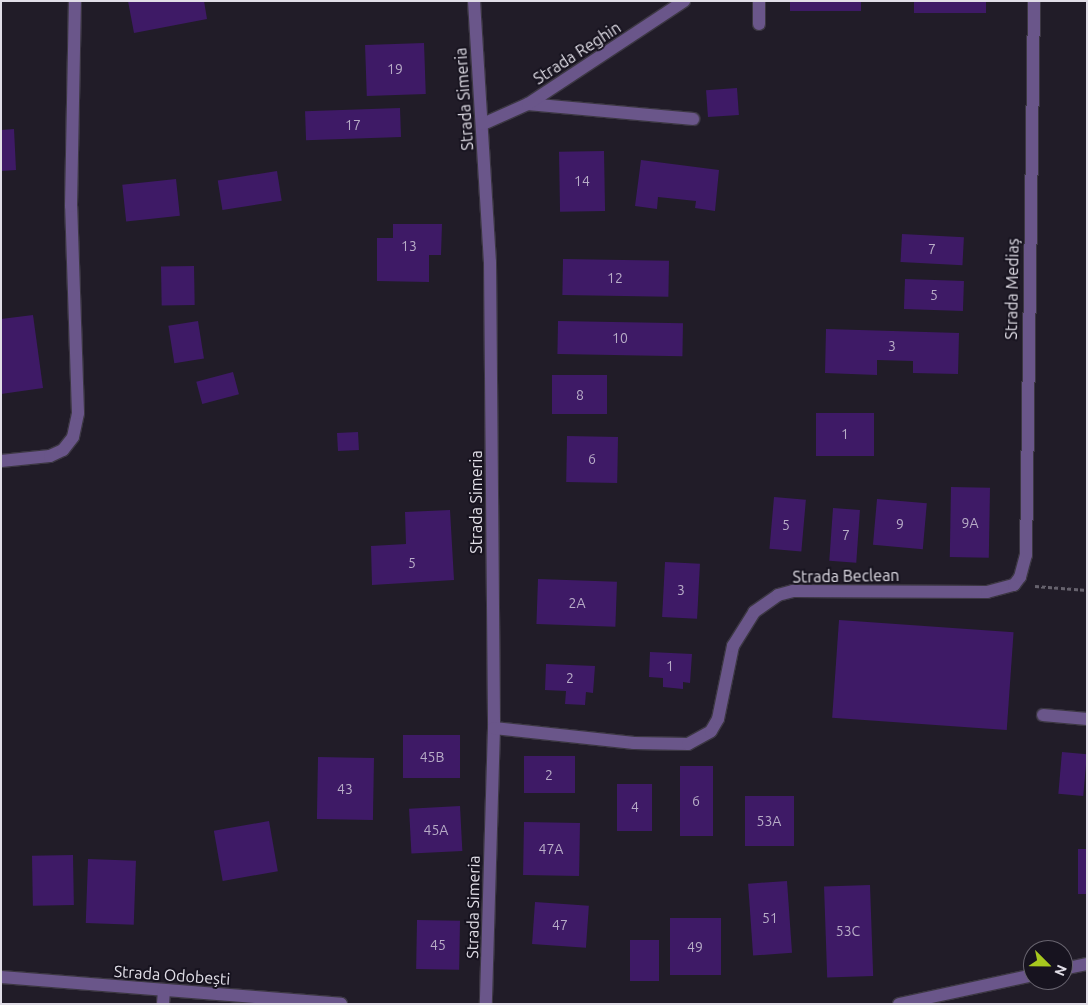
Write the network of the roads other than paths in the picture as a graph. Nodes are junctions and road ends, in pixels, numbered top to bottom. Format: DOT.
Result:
graph roads {
  1 [pos="75,1"];
  2 [pos="474,1"];
  3 [pos="684,1"];
  4 [pos="759,1"];
  5 [pos="1034,1"];
  6 [pos="758,24"];
  7 [pos="528,104"];
  8 [pos="693,119"];
  9 [pos="483,124"];
  10 [pos="1,461"];
  11 [pos="1020,578"];
  12 [pos="1044,715"];
  13 [pos="1087,719"];
  14 [pos="494,728"];
  15 [pos="1087,964"];
  16 [pos="1073,967"];
  17 [pos="1,977"];
  18 [pos="1023,977"];
  19 [pos="164,990"];
  20 [pos="253,1000"];
  21 [pos="163,1004"];
  22 [pos="341,1004"];
  23 [pos="486,1004"];
  24 [pos="899,1004"];
  1 -- 10 [label="street"];
  2 -- 9 [label="street, Strada Simeria"];
  3 -- 7 [label="street, Strada Reghin"];
  4 -- 6 [label="street"];
  5 -- 11 [label="street, Strada Mediaș"];
  7 -- 8 [label="street"];
  7 -- 9 [label="street, Strada Reghin"];
  9 -- 14 [label="street, Strada Simeria"];
  11 -- 14 [label="street, Strada Beclean"];
  12 -- 13 [label="street"];
  14 -- 23 [label="street, Strada Simeria"];
  15 -- 16 [label="street"];
  17 -- 19 [label="street, Strada Odobești"];
  18 -- 24 [label="street"];
  19 -- 20 [label="street, Strada Odobești"];
  19 -- 21 [label="street"];
  20 -- 22 [label="street, Strada Odobești"];
}
